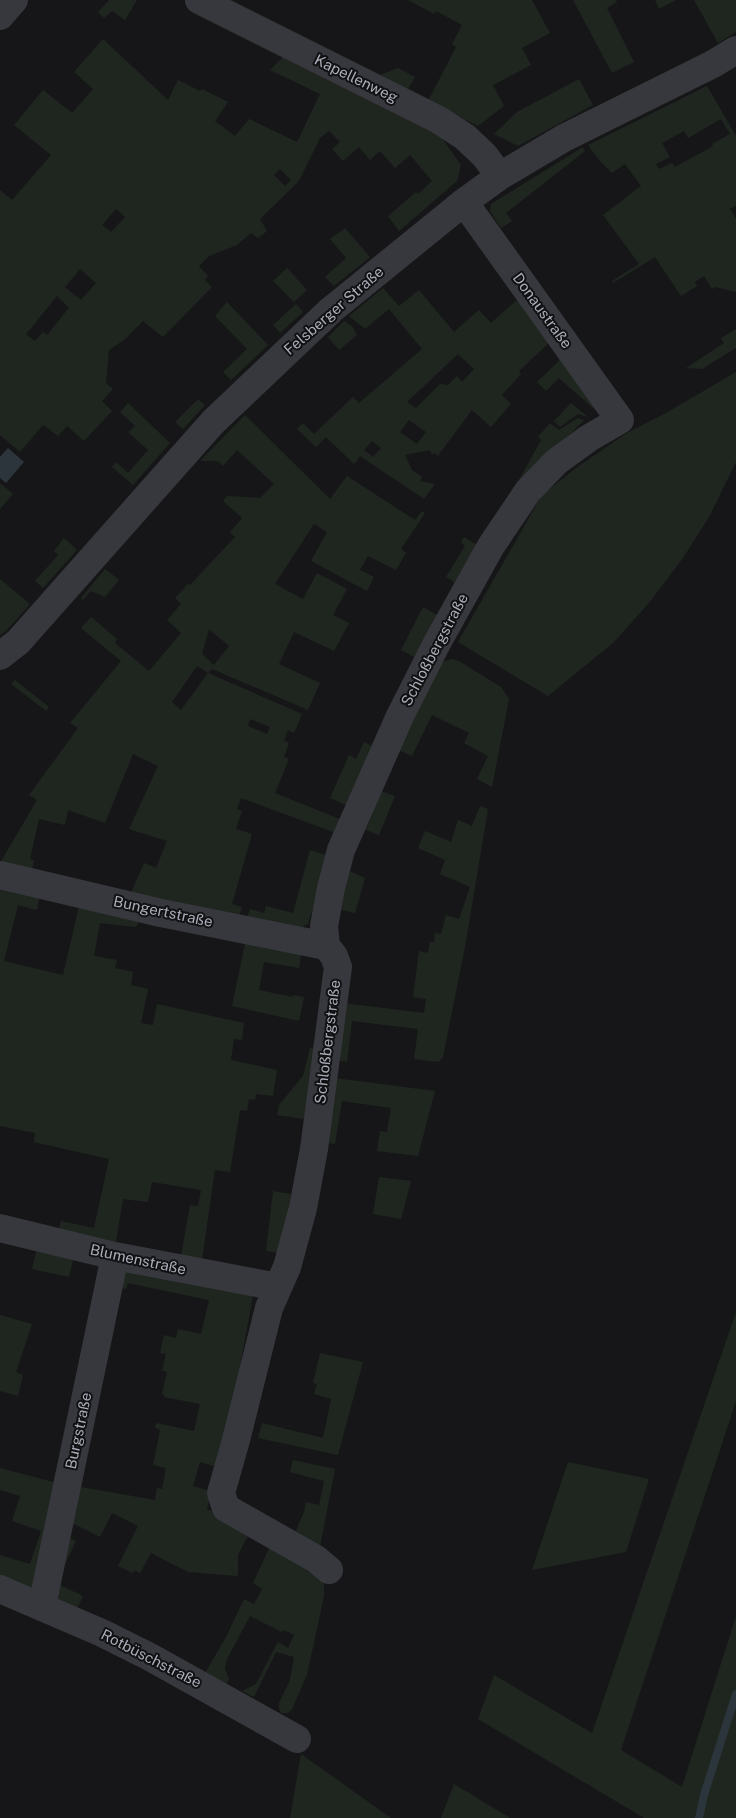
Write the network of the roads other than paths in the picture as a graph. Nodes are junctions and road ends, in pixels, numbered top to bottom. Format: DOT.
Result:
graph roads {
  1 [pos="14,0"];
  2 [pos="199,0"];
  3 [pos="0,16"];
  4 [pos="736,50"];
  5 [pos="500,176"];
  6 [pos="464,202"];
  7 [pos="620,420"];
  8 [pos="0,656"];
  9 [pos="0,875"];
  10 [pos="326,946"];
  11 [pos="0,1228"];
  12 [pos="115,1256"];
  13 [pos="278,1287"];
  14 [pos="329,1570"];
  15 [pos="0,1589"];
  16 [pos="42,1606"];
  17 [pos="297,1739"];
  1 -- 3 [label="street"];
  2 -- 5 [label="street, Kapellenweg"];
  4 -- 5 [label="street, Felsberger Straße"];
  5 -- 6 [label="street, Felsberger Straße"];
  6 -- 7 [label="street, Donaustraße"];
  6 -- 8 [label="street, Felsberger Straße"];
  7 -- 10 [label="street, Schloßbergstraße"];
  9 -- 10 [label="street, Bungertstraße"];
  10 -- 13 [label="street, Schloßbergstraße"];
  11 -- 12 [label="street, Blumenstraße"];
  12 -- 13 [label="street, Blumenstraße"];
  12 -- 16 [label="street, Burgstraße"];
  13 -- 14 [label="street, Schloßbergstraße"];
  15 -- 16 [label="street, Rotbüschstraße"];
  16 -- 17 [label="street, Rotbüschstraße"];
}
